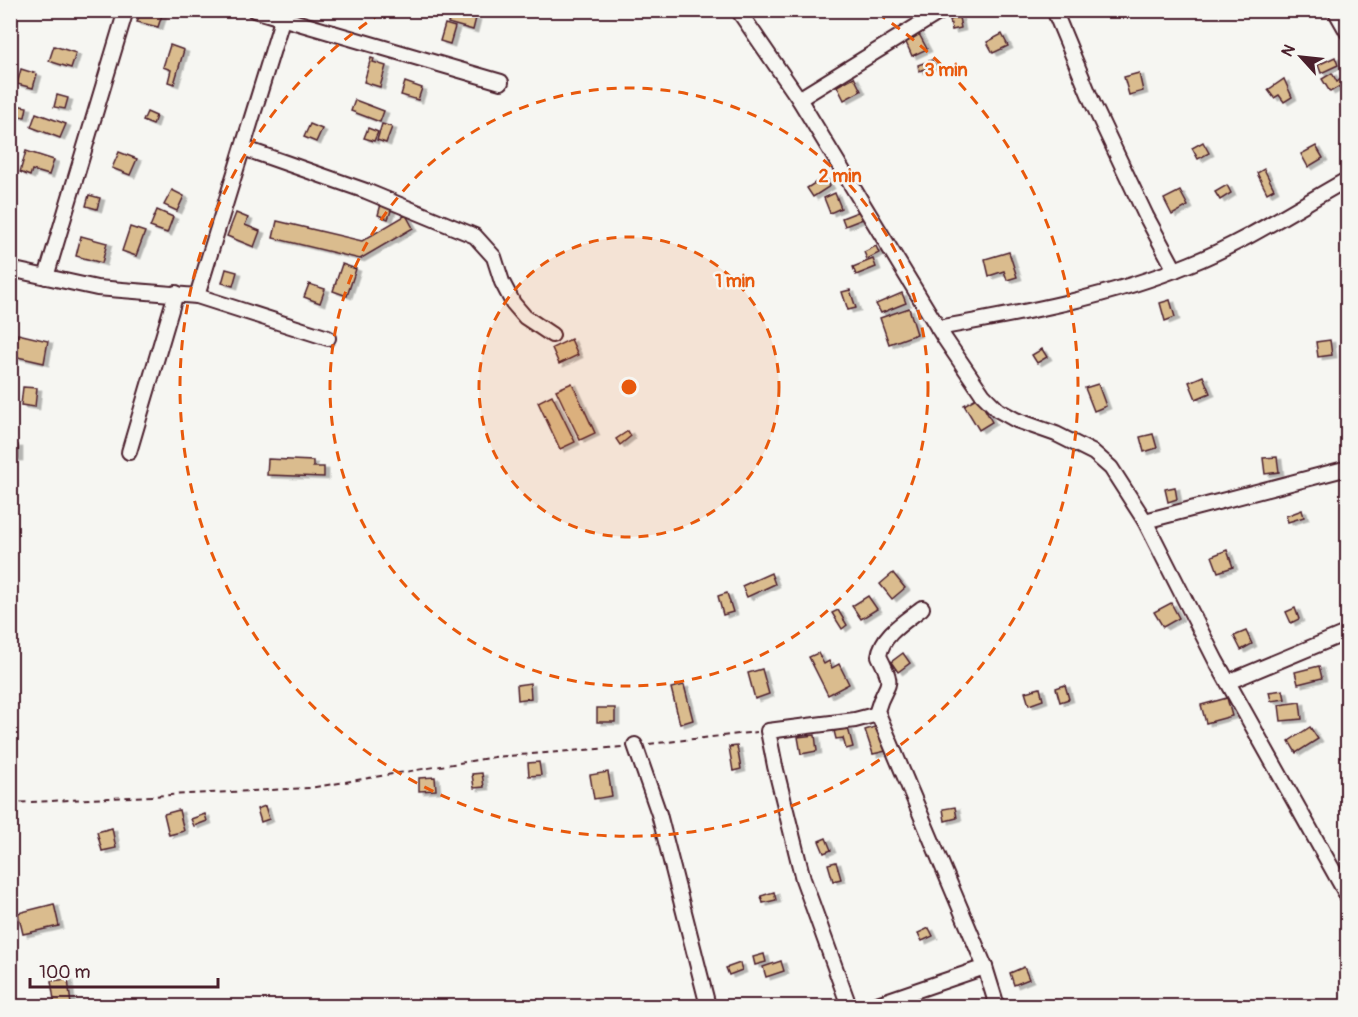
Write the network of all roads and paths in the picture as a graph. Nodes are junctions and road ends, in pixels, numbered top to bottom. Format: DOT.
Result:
graph roads {
  1 [pos="126,10"];
  2 [pos="254,10"];
  3 [pos="738,10"];
  4 [pos="943,10"];
  5 [pos="1054,10"];
  6 [pos="1335,10"];
  7 [pos="282,20"];
  8 [pos="1347,33"];
  9 [pos="501,82"];
  10 [pos="799,99"];
  11 [pos="243,148"];
  12 [pos="1347,179"];
  13 [pos="10,269"];
  14 [pos="1174,270"];
  15 [pos="46,277"];
  16 [pos="176,293"];
  17 [pos="197,296"];
  18 [pos="938,328"];
  19 [pos="552,335"];
  20 [pos="328,338"];
  21 [pos="129,452"];
  22 [pos="1347,468"];
  23 [pos="1145,521"];
  24 [pos="922,608"];
  25 [pos="1347,632"];
  26 [pos="1228,682"];
  27 [pos="878,714"];
  28 [pos="768,731"];
  29 [pos="636,745"];
  30 [pos="10,803"];
  31 [pos="1347,897"];
  32 [pos="985,968"];
  33 [pos="708,1006"];
  34 [pos="849,1006"];
  35 [pos="871,1006"];
  36 [pos="997,1006"];
  1 -- 15 [label="street"];
  2 -- 7 [label="street"];
  3 -- 10 [label="street"];
  4 -- 10 [label="street"];
  5 -- 14 [label="street"];
  6 -- 8 [label="street"];
  7 -- 9 [label="street"];
  7 -- 11 [label="street"];
  10 -- 18 [label="street"];
  11 -- 17 [label="street"];
  11 -- 19 [label="street"];
  12 -- 14 [label="street"];
  13 -- 15 [label="street"];
  14 -- 18 [label="street"];
  15 -- 16 [label="street"];
  16 -- 17 [label="street"];
  16 -- 21 [label="street"];
  17 -- 20 [label="street"];
  18 -- 23 [label="street"];
  22 -- 23 [label="street"];
  23 -- 26 [label="street"];
  24 -- 27 [label="street"];
  25 -- 26 [label="street"];
  26 -- 31 [label="street"];
  27 -- 28 [label="street"];
  27 -- 32 [label="street"];
  28 -- 29 [label="path"];
  28 -- 34 [label="street"];
  29 -- 30 [label="path"];
  29 -- 33 [label="street"];
  32 -- 35 [label="street"];
  32 -- 36 [label="street"];
}
